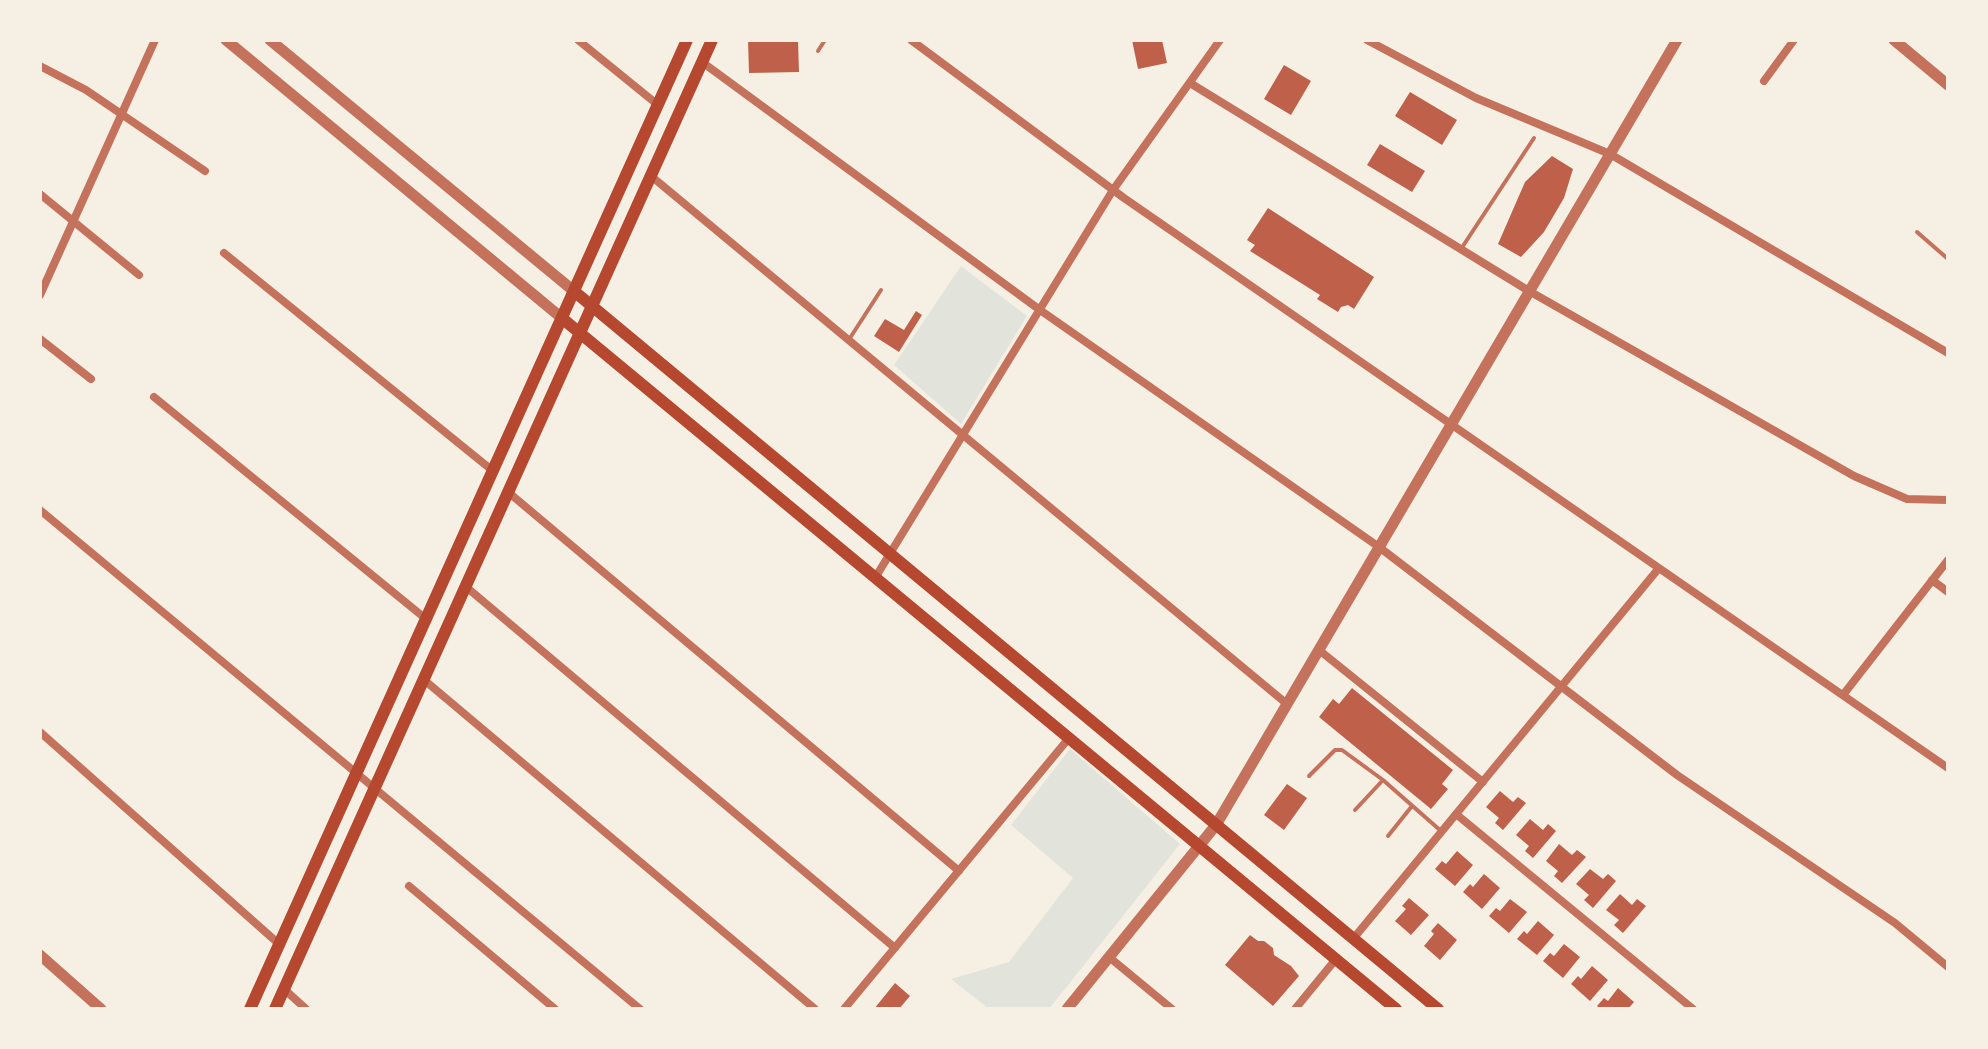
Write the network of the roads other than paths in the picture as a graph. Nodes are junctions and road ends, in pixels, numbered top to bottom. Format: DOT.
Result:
graph roads {
  1 [pos="155,40"];
  2 [pos="226,40"];
  3 [pos="270,40"];
  4 [pos="578,40"];
  5 [pos="687,40"];
  6 [pos="712,40"];
  7 [pos="825,40"];
  8 [pos="911,40"];
  9 [pos="1220,40"];
  10 [pos="1367,40"];
  11 [pos="1677,40"];
  12 [pos="1794,40"];
  13 [pos="1894,40"];
  14 [pos="818,51"];
  15 [pos="702,62"];
  16 [pos="40,66"];
  17 [pos="1764,81"];
  18 [pos="1190,83"];
  19 [pos="1948,85"];
  20 [pos="658,105"];
  21 [pos="121,113"];
  22 [pos="1534,138"];
  23 [pos="1610,154"];
  24 [pos="205,171"];
  25 [pos="651,176"];
  26 [pos="1113,190"];
  27 [pos="40,194"];
  28 [pos="73,221"];
  29 [pos="1917,232"];
  30 [pos="1461,249"];
  31 [pos="224,253"];
  32 [pos="1948,259"];
  33 [pos="139,275"];
  34 [pos="881,290"];
  35 [pos="1529,291"];
  36 [pos="575,292"];
  37 [pos="40,295"];
  38 [pos="592,306"];
  39 [pos="1040,310"];
  40 [pos="563,319"];
  41 [pos="580,333"];
  42 [pos="40,339"];
  43 [pos="848,340"];
  44 [pos="1948,353"];
  45 [pos="91,379"];
  46 [pos="154,397"];
  47 [pos="1451,424"];
  48 [pos="963,435"];
  49 [pos="493,471"];
  50 [pos="508,492"];
  51 [pos="1948,500"];
  52 [pos="40,510"];
  53 [pos="1379,547"];
  54 [pos="890,554"];
  55 [pos="1948,560"];
  56 [pos="1659,568"];
  57 [pos="875,578"];
  58 [pos="1932,580"];
  59 [pos="465,586"];
  60 [pos="1948,592"];
  61 [pos="426,619"];
  62 [pos="1319,650"];
  63 [pos="423,679"];
  64 [pos="1561,687"];
  65 [pos="1843,695"];
  66 [pos="1287,704"];
  67 [pos="40,732"];
  68 [pos="1069,738"];
  69 [pos="1948,768"];
  70 [pos="356,774"];
  71 [pos="1309,776"];
  72 [pos="1383,780"];
  73 [pos="1483,782"];
  74 [pos="374,788"];
  75 [pos="1412,806"];
  76 [pos="1355,810"];
  77 [pos="1456,814"];
  78 [pos="1216,825"];
  79 [pos="1441,831"];
  80 [pos="1388,836"];
  81 [pos="1199,846"];
  82 [pos="959,871"];
  83 [pos="409,886"];
  84 [pos="1353,939"];
  85 [pos="279,944"];
  86 [pos="895,948"];
  87 [pos="40,955"];
  88 [pos="1109,957"];
  89 [pos="1336,959"];
  90 [pos="1948,967"];
  91 [pos="284,989"];
  92 [pos="101,1009"];
  93 [pos="250,1009"];
  94 [pos="275,1009"];
  95 [pos="306,1009"];
  96 [pos="555,1009"];
  97 [pos="640,1009"];
  98 [pos="815,1009"];
  99 [pos="844,1009"];
  100 [pos="1067,1009"];
  101 [pos="1172,1009"];
  102 [pos="1295,1009"];
  103 [pos="1396,1009"];
  104 [pos="1438,1009"];
  105 [pos="1693,1009"];
  1 -- 21 [label="street"];
  2 -- 40 [label="street"];
  3 -- 36 [label="street"];
  4 -- 20 [label="street"];
  5 -- 20 [label="main road"];
  6 -- 15 [label="main road"];
  7 -- 14 [label="lane"];
  8 -- 26 [label="street"];
  9 -- 18 [label="street"];
  10 -- 23 [label="street"];
  11 -- 23 [label="street"];
  12 -- 17 [label="street"];
  13 -- 19 [label="street"];
  15 -- 25 [label="main road"];
  15 -- 39 [label="street"];
  16 -- 21 [label="street"];
  18 -- 26 [label="street"];
  18 -- 30 [label="street"];
  20 -- 36 [label="main road"];
  21 -- 24 [label="street"];
  21 -- 28 [label="street"];
  22 -- 30 [label="lane"];
  23 -- 35 [label="street"];
  23 -- 44 [label="street"];
  25 -- 38 [label="main road"];
  25 -- 43 [label="street"];
  26 -- 39 [label="street"];
  26 -- 47 [label="street"];
  27 -- 28 [label="street"];
  28 -- 33 [label="street"];
  28 -- 37 [label="street"];
  29 -- 32 [label="lane"];
  30 -- 35 [label="street"];
  31 -- 49 [label="street"];
  34 -- 43 [label="lane"];
  35 -- 47 [label="street"];
  35 -- 51 [label="street"];
  36 -- 38 [label="main road"];
  36 -- 40 [label="main road"];
  38 -- 41 [label="main road"];
  38 -- 54 [label="main road"];
  39 -- 48 [label="street"];
  39 -- 53 [label="street"];
  40 -- 41 [label="main road"];
  40 -- 49 [label="main road"];
  41 -- 50 [label="main road"];
  41 -- 57 [label="main road"];
  42 -- 45 [label="street"];
  43 -- 48 [label="street"];
  46 -- 61 [label="street"];
  47 -- 53 [label="street"];
  47 -- 56 [label="street"];
  48 -- 54 [label="street"];
  48 -- 66 [label="street"];
  49 -- 61 [label="main road"];
  50 -- 59 [label="main road"];
  50 -- 82 [label="street"];
  52 -- 70 [label="street"];
  53 -- 62 [label="street"];
  53 -- 64 [label="street"];
  54 -- 57 [label="street"];
  54 -- 78 [label="main road"];
  55 -- 58 [label="street"];
  56 -- 64 [label="street"];
  56 -- 65 [label="street"];
  57 -- 68 [label="main road"];
  58 -- 60 [label="street"];
  58 -- 65 [label="street"];
  59 -- 63 [label="main road"];
  59 -- 86 [label="street"];
  61 -- 70 [label="main road"];
  62 -- 66 [label="street"];
  62 -- 73 [label="street"];
  63 -- 74 [label="main road"];
  63 -- 98 [label="street"];
  64 -- 73 [label="street"];
  64 -- 90 [label="street"];
  65 -- 69 [label="street"];
  66 -- 78 [label="street"];
  67 -- 85 [label="street"];
  68 -- 81 [label="main road"];
  68 -- 82 [label="street"];
  70 -- 74 [label="street"];
  70 -- 85 [label="main road"];
  71 -- 72 [label="lane"];
  72 -- 75 [label="lane"];
  72 -- 76 [label="lane"];
  73 -- 77 [label="street"];
  74 -- 91 [label="main road"];
  74 -- 97 [label="street"];
  75 -- 79 [label="lane"];
  75 -- 80 [label="lane"];
  77 -- 79 [label="street"];
  77 -- 105 [label="street"];
  78 -- 81 [label="street"];
  78 -- 84 [label="main road"];
  79 -- 84 [label="street"];
  81 -- 88 [label="street"];
  81 -- 89 [label="main road"];
  82 -- 86 [label="street"];
  83 -- 96 [label="street"];
  84 -- 104 [label="main road"];
  85 -- 93 [label="main road"];
  86 -- 99 [label="street"];
  87 -- 92 [label="street"];
  88 -- 100 [label="street"];
  88 -- 101 [label="street"];
  89 -- 102 [label="street"];
  89 -- 103 [label="main road"];
  91 -- 94 [label="main road"];
  91 -- 95 [label="street"];
}
